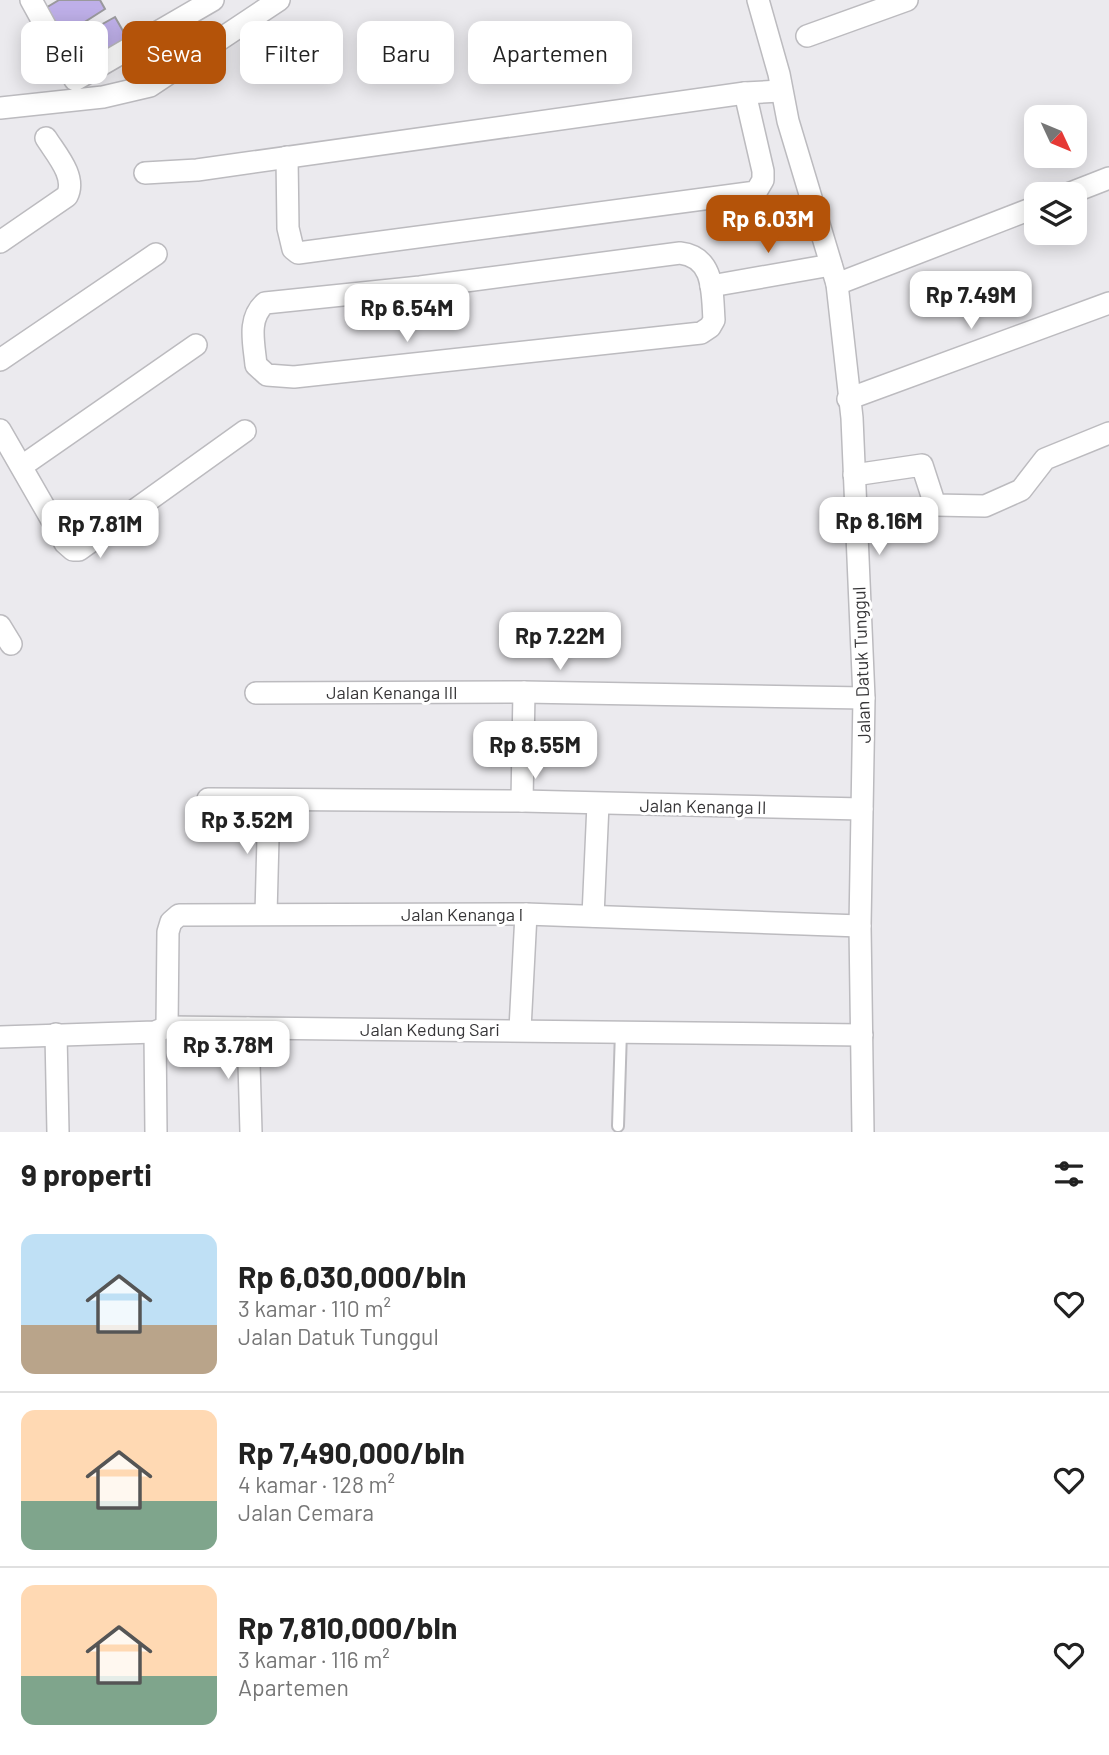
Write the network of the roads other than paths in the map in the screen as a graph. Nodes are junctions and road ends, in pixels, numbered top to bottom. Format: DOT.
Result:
graph roads {
  1 [pos="31,0"];
  2 [pos="213,0"];
  3 [pos="279,0"];
  4 [pos="758,0"];
  5 [pos="907,0"];
  6 [pos="807,36"];
  7 [pos="780,91"];
  8 [pos="745,93"];
  9 [pos="0,108"];
  10 [pos="46,138"];
  11 [pos="287,157"];
  12 [pos="145,173"];
  13 [pos="1109,178"];
  14 [pos="1087,187"];
  15 [pos="1024,211"];
  16 [pos="0,242"];
  17 [pos="156,254"];
  18 [pos="834,275"];
  19 [pos="711,286"];
  20 [pos="1109,303"];
  21 [pos="196,345"];
  22 [pos="0,360"];
  23 [pos="848,399"];
  24 [pos="0,430"];
  25 [pos="245,431"];
  26 [pos="1109,433"];
  27 [pos="22,466"];
  28 [pos="854,475"];
  29 [pos="524,692"];
  30 [pos="256,693"];
  31 [pos="864,698"];
  32 [pos="208,800"];
  33 [pos="269,800"];
  34 [pos="522,802"];
  35 [pos="598,804"];
  36 [pos="862,809"];
  37 [pos="266,914"];
  38 [pos="526,914"];
  39 [pos="593,916"];
  40 [pos="860,926"];
  41 [pos="247,1028"];
  42 [pos="161,1030"];
  43 [pos="520,1030"];
  44 [pos="621,1031"];
  45 [pos="56,1034"];
  46 [pos="862,1035"];
  47 [pos="0,1037"];
  48 [pos="618,1126"];
  49 [pos="58,1132"];
  50 [pos="156,1132"];
  51 [pos="251,1132"];
  52 [pos="863,1132"];
  1 -- 2 [label="street"];
  3 -- 9 [label="street"];
  4 -- 7 [label="street, Jalan Datuk Tunggul"];
  5 -- 6 [label="street"];
  7 -- 8 [label="street"];
  7 -- 18 [label="street, Jalan Datuk Tunggul"];
  8 -- 11 [label="street"];
  8 -- 11 [label="street"];
  10 -- 16 [label="street"];
  11 -- 12 [label="street"];
  13 -- 14 [label="street"];
  15 -- 18 [label="street"];
  17 -- 22 [label="street"];
  18 -- 19 [label="street"];
  18 -- 23 [label="street, Jalan Datuk Tunggul"];
  19 -- 19 [label="street"];
  20 -- 23 [label="street"];
  21 -- 27 [label="street"];
  23 -- 28 [label="street, Jalan Datuk Tunggul"];
  24 -- 27 [label="street"];
  25 -- 27 [label="street"];
  26 -- 28 [label="street"];
  28 -- 31 [label="street, Jalan Datuk Tunggul"];
  29 -- 30 [label="street, Jalan Kenanga III"];
  29 -- 31 [label="street, Jalan Kenanga III"];
  29 -- 34 [label="street"];
  31 -- 36 [label="street, Jalan Datuk Tunggul"];
  32 -- 33 [label="street, Jalan Kenanga II"];
  33 -- 34 [label="street, Jalan Kenanga II"];
  33 -- 37 [label="street"];
  34 -- 35 [label="street, Jalan Kenanga II"];
  35 -- 36 [label="street, Jalan Kenanga II"];
  35 -- 39 [label="street"];
  36 -- 40 [label="street, Jalan Datuk Tunggul"];
  37 -- 38 [label="street, Jalan Kenanga I"];
  37 -- 42 [label="street, Jalan Kenanga I"];
  38 -- 39 [label="street, Jalan Kenanga I"];
  38 -- 43 [label="street"];
  39 -- 40 [label="street, Jalan Kenanga I"];
  40 -- 46 [label="street, Jalan Datuk Tunggul"];
  41 -- 42 [label="street, Jalan Kedung Sari"];
  41 -- 43 [label="street, Jalan Kedung Sari"];
  41 -- 51 [label="street"];
  42 -- 45 [label="street, Jalan Kedung Sari"];
  42 -- 50 [label="street, Jalan Kenanga I"];
  43 -- 44 [label="street, Jalan Kedung Sari"];
  44 -- 46 [label="street, Jalan Kedung Sari"];
  44 -- 48 [label="lane"];
  45 -- 47 [label="street, Jalan Kedung Sari"];
  45 -- 49 [label="street"];
  46 -- 52 [label="street, Jalan Datuk Tunggul"];
}
